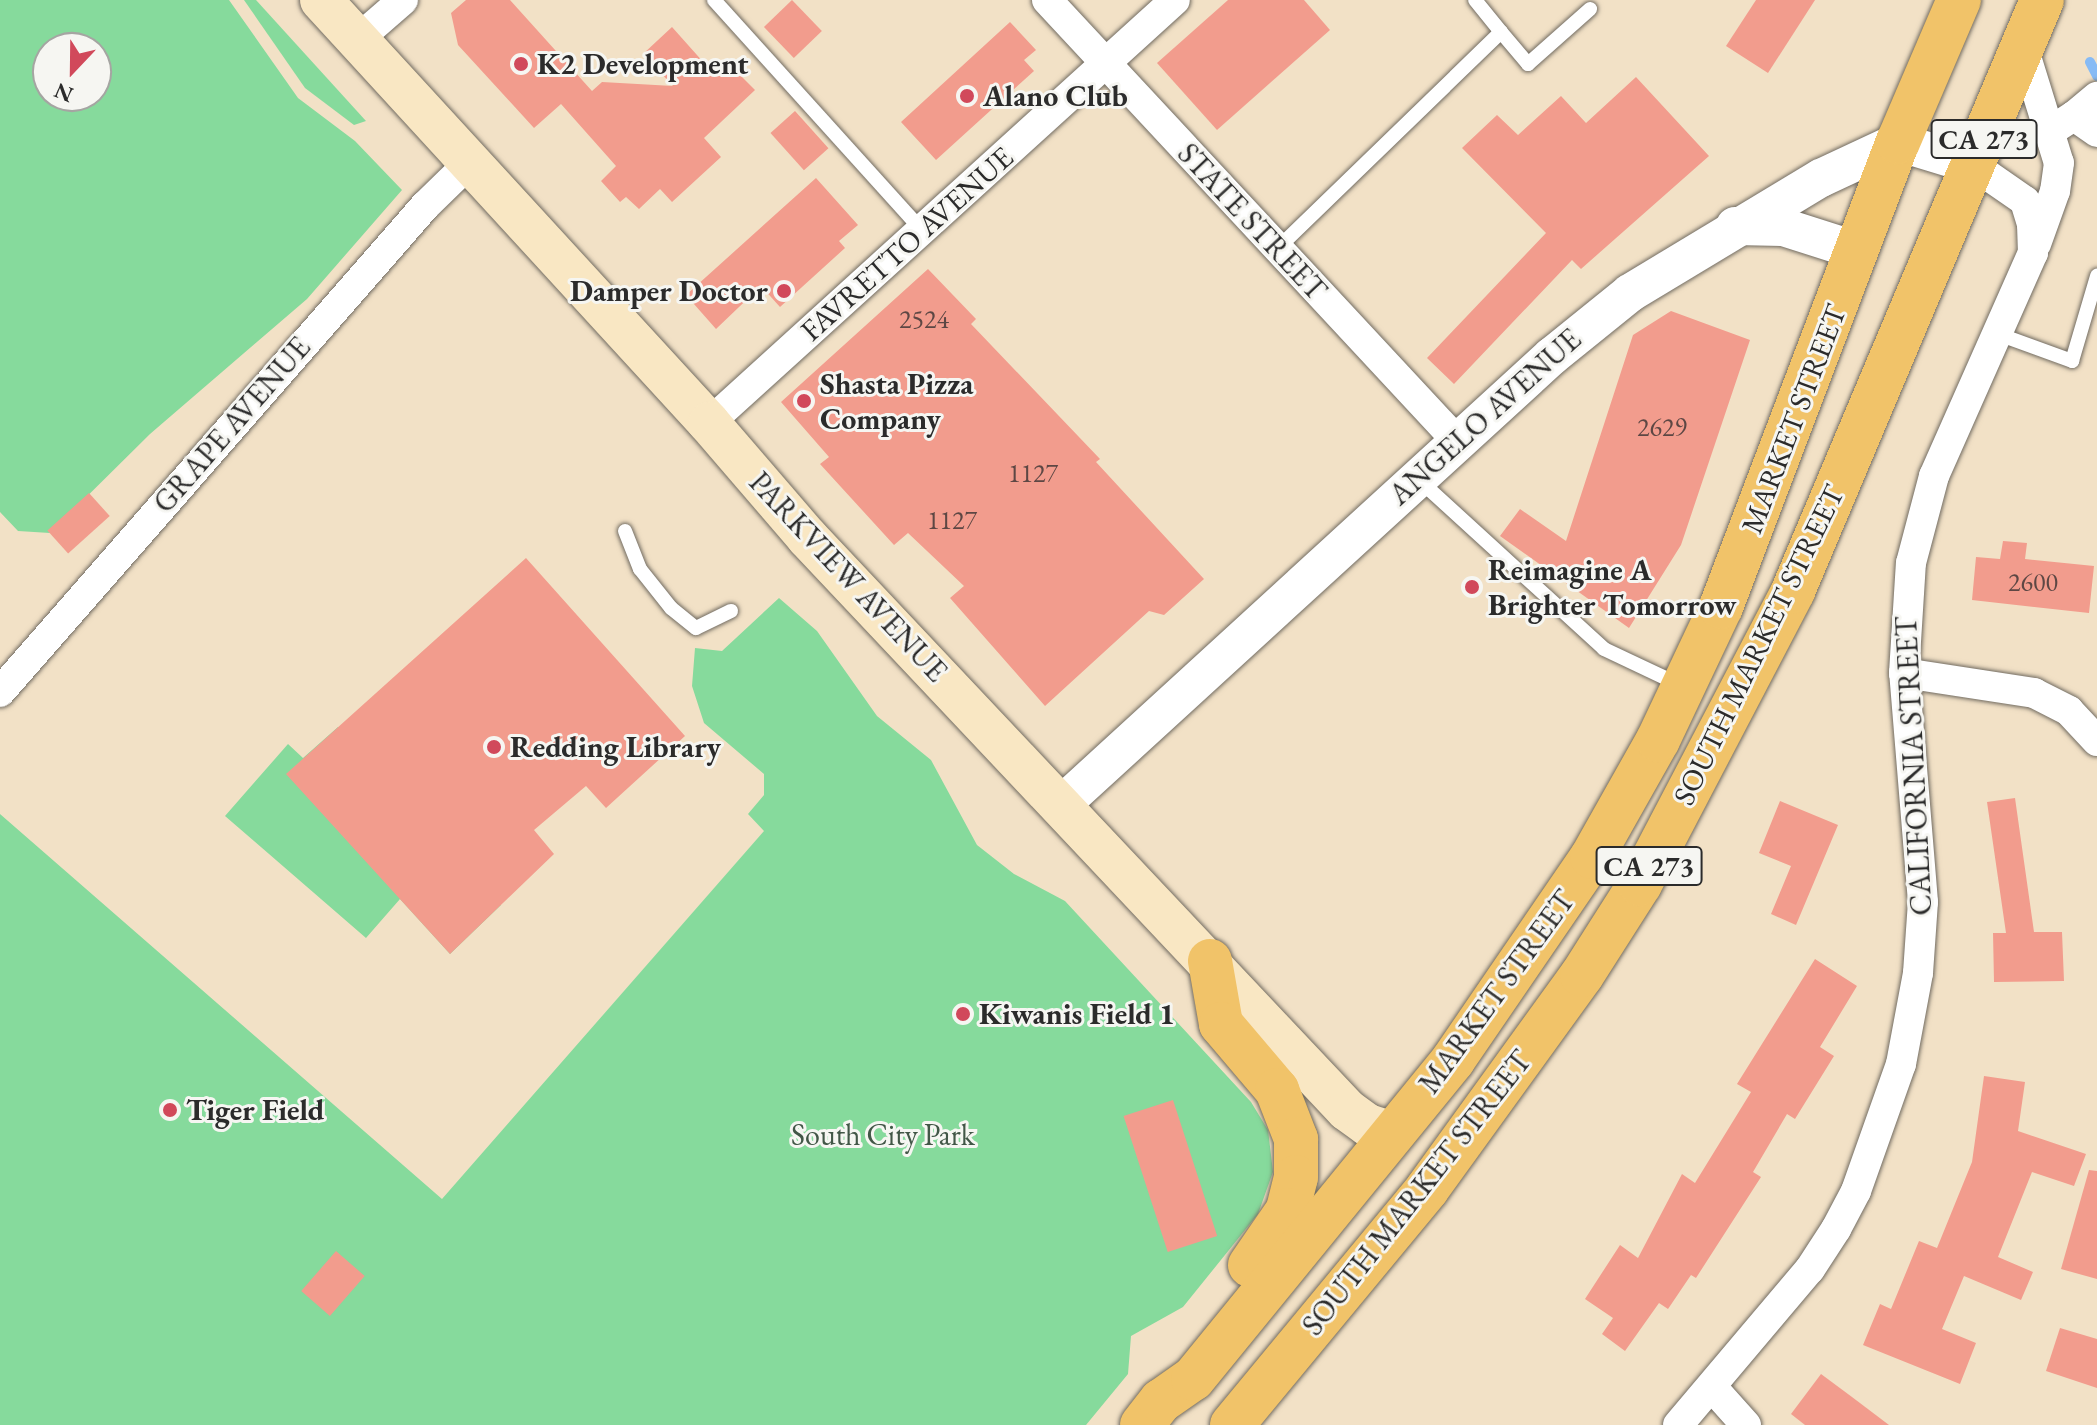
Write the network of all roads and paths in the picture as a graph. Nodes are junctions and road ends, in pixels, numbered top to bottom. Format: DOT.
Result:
graph roads {
  1 [pos="321,0"];
  2 [pos="403,0"];
  3 [pos="714,0"];
  4 [pos="1047,0"];
  5 [pos="1175,0"];
  6 [pos="1475,0"];
  7 [pos="1959,0"];
  8 [pos="2042,0"];
  9 [pos="1590,9"];
  10 [pos="1501,32"];
  11 [pos="357,40"];
  12 [pos="2023,47"];
  13 [pos="1105,65"];
  14 [pos="2097,97"];
  15 [pos="2073,127"];
  16 [pos="1898,142"];
  17 [pos="469,163"];
  18 [pos="1973,165"];
  19 [pos="1735,226"];
  20 [pos="923,231"];
  21 [pos="1277,249"];
  22 [pos="1858,251"];
  23 [pos="2033,253"];
  24 [pos="2097,276"];
  25 [pos="1998,334"];
  26 [pos="709,423"];
  27 [pos="1458,442"];
  28 [pos="1417,479"];
  29 [pos="625,531"];
  30 [pos="731,611"];
  31 [pos="1904,673"];
  32 [pos="1684,687"];
  33 [pos="0,692"];
  34 [pos="2097,741"];
  35 [pos="1060,806"];
  36 [pos="1210,961"];
  37 [pos="1489,1107"];
  38 [pos="1392,1133"];
  39 [pos="1712,1387"];
  40 [pos="1151,1413"];
  41 [pos="1239,1416"];
  42 [pos="1678,1425"];
  43 [pos="1746,1425"];
  1 -- 11 [label="main road, PARKVIEW AVENUE"];
  2 -- 11 [label="street"];
  3 -- 20 [label="lane"];
  4 -- 13 [label="street, STATE STREET"];
  5 -- 13 [label="street, FAVRETTO AVENUE"];
  6 -- 10 [label="lane"];
  7 -- 16 [label="main road, CA 273"];
  8 -- 12 [label="main road, SOUTH MARKET STREET / CA 273"];
  9 -- 10 [label="lane"];
  10 -- 21 [label="lane"];
  11 -- 17 [label="main road, PARKVIEW AVENUE"];
  12 -- 15 [label="street, CALIFORNIA STREET"];
  12 -- 18 [label="main road, SOUTH MARKET STREET / CA 273"];
  13 -- 20 [label="street, FAVRETTO AVENUE"];
  13 -- 21 [label="street, STATE STREET"];
  14 -- 15 [label="street"];
  15 -- 23 [label="street, CALIFORNIA STREET"];
  16 -- 18 [label="street"];
  16 -- 19 [label="street, ANGELO AVENUE"];
  16 -- 22 [label="main road, MARKET STREET / CA 273"];
  17 -- 26 [label="main road, PARKVIEW AVENUE"];
  17 -- 33 [label="street, GRAPE AVENUE"];
  18 -- 23 [label="street, CALIFORNIA STREET"];
  18 -- 37 [label="main road, SOUTH MARKET STREET / CA 273"];
  19 -- 22 [label="street"];
  19 -- 27 [label="street, ANGELO AVENUE"];
  20 -- 26 [label="street, FAVRETTO AVENUE"];
  21 -- 27 [label="street, STATE STREET"];
  22 -- 32 [label="main road, MARKET STREET / CA 273"];
  23 -- 25 [label="street, CALIFORNIA STREET"];
  24 -- 25 [label="lane"];
  25 -- 31 [label="street, CALIFORNIA STREET"];
  26 -- 35 [label="main road, PARKVIEW AVENUE"];
  27 -- 28 [label="street, ANGELO AVENUE"];
  28 -- 32 [label="lane"];
  28 -- 35 [label="street, ANGELO AVENUE"];
  29 -- 30 [label="lane"];
  31 -- 34 [label="street"];
  31 -- 39 [label="street, CALIFORNIA STREET"];
  32 -- 38 [label="main road, MARKET STREET / CA 273"];
  35 -- 36 [label="main road, PARKVIEW AVENUE"];
  36 -- 38 [label="main road, PARKVIEW AVENUE"];
  36 -- 40 [label="main road"];
  37 -- 38 [label="main road"];
  37 -- 41 [label="main road, SOUTH MARKET STREET / CA 273"];
  38 -- 40 [label="main road, SOUTH MARKET STREET / CA 273"];
  38 -- 41 [label="main road"];
  39 -- 42 [label="street, CALIFORNIA STREET"];
  39 -- 43 [label="street"];
}
